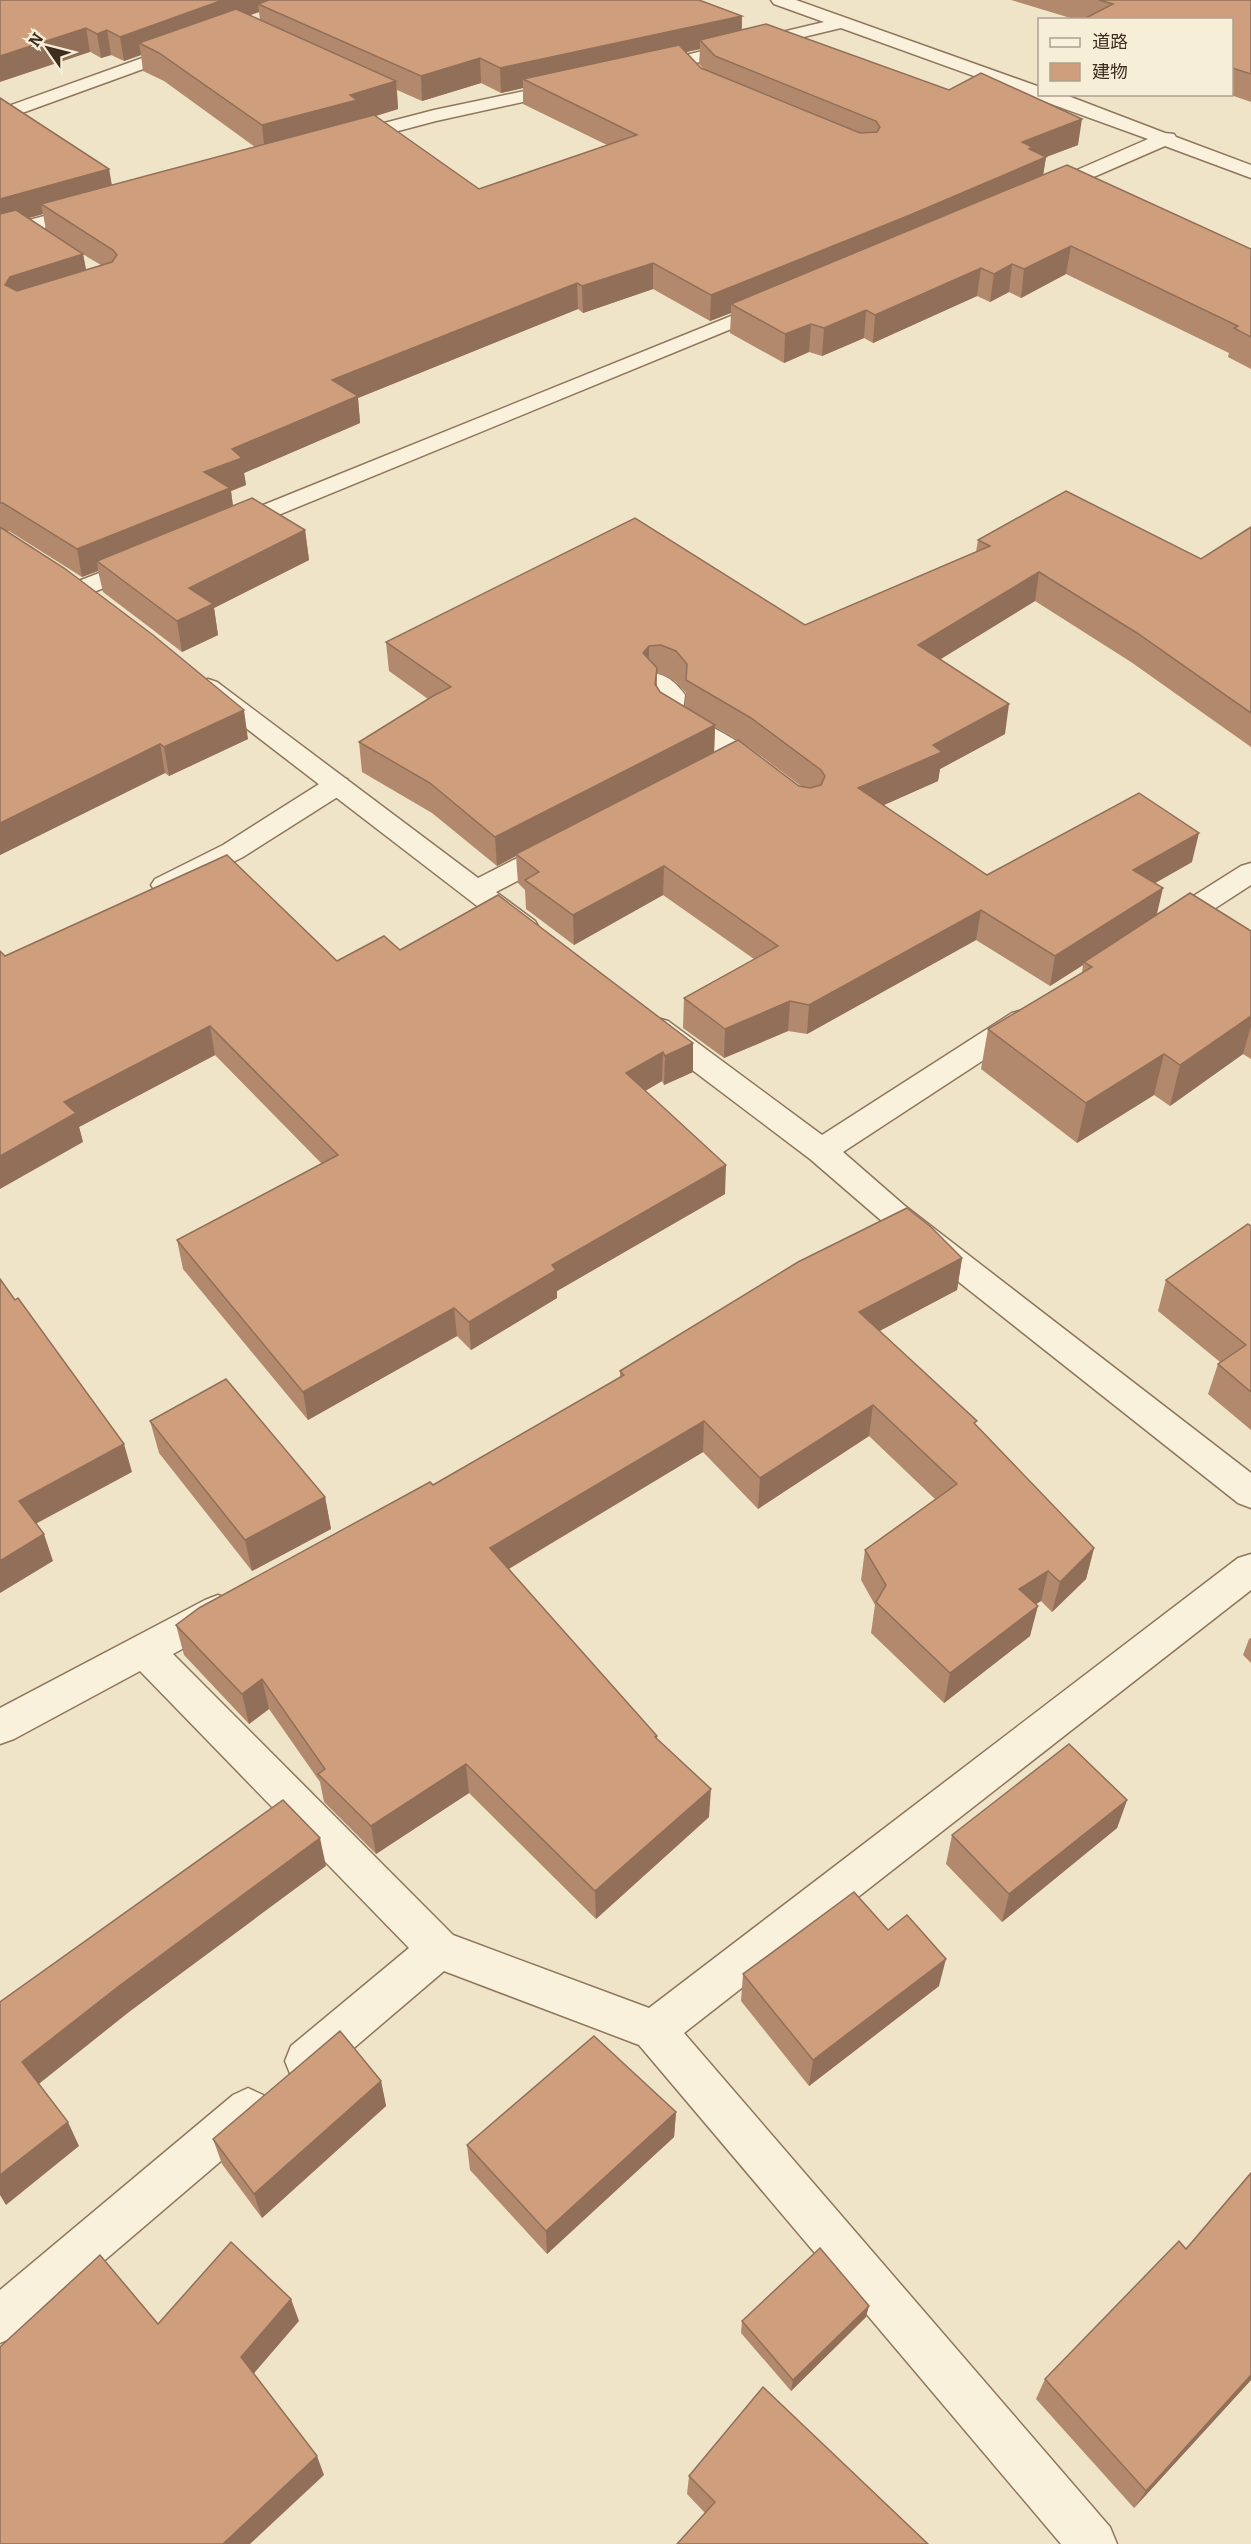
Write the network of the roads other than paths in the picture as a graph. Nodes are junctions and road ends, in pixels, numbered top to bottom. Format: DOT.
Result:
graph roads {
  1 [pos="780,0"];
  2 [pos="844,22"];
  3 [pos="197,44"];
  4 [pos="683,61"];
  5 [pos="633,73"];
  6 [pos="699,78"];
  7 [pos="590,82"];
  8 [pos="1038,92"];
  9 [pos="1051,96"];
  10 [pos="413,106"];
  11 [pos="0,115"];
  12 [pos="434,116"];
  13 [pos="1167,138"];
  14 [pos="333,143"];
  15 [pos="1251,172"];
  16 [pos="1023,201"];
  17 [pos="102,206"];
  18 [pos="24,227"];
  19 [pos="0,234"];
  20 [pos="43,239"];
  21 [pos="796,296"];
  22 [pos="213,534"];
  23 [pos="158,557"];
  24 [pos="109,610"];
  25 [pos="185,669"];
  26 [pos="658,682"];
  27 [pos="337,785"];
  28 [pos="782,788"];
  29 [pos="581,837"];
  30 [pos="1251,872"];
  31 [pos="476,891"];
  32 [pos="138,899"];
  33 [pos="1141,943"];
  34 [pos="550,947"];
  35 [pos="1041,1008"];
  36 [pos="634,1010"];
  37 [pos="821,1151"];
  38 [pos="894,1214"];
  39 [pos="864,1232"];
  40 [pos="1251,1493"];
  41 [pos="1251,1569"];
  42 [pos="249,1594"];
  43 [pos="145,1651"];
  44 [pos="0,1727"];
  45 [pos="439,1949"];
  46 [pos="654,2030"];
  47 [pos="0,2320"];
  48 [pos="1093,2544"];
  1 -- 2 [label="street"];
  2 -- 4 [label="street"];
  2 -- 8 [label="street"];
  3 -- 11 [label="street"];
  4 -- 5 [label="street"];
  4 -- 6 [label="street"];
  7 -- 12 [label="street"];
  9 -- 13 [label="street"];
  10 -- 12 [label="street"];
  12 -- 14 [label="street"];
  13 -- 15 [label="street"];
  13 -- 16 [label="street"];
  17 -- 18 [label="street"];
  18 -- 19 [label="street"];
  18 -- 20 [label="street"];
  21 -- 22 [label="street"];
  23 -- 24 [label="street"];
  25 -- 27 [label="street"];
  26 -- 28 [label="street"];
  27 -- 31 [label="street"];
  27 -- 32 [label="street"];
  29 -- 31 [label="street"];
  30 -- 33 [label="street"];
  31 -- 34 [label="street"];
  35 -- 37 [label="street"];
  36 -- 37 [label="street"];
  37 -- 38 [label="street"];
  38 -- 39 [label="street"];
  38 -- 40 [label="street"];
  41 -- 46 [label="street"];
  42 -- 43 [label="street"];
  43 -- 44 [label="street"];
  43 -- 45 [label="street"];
  45 -- 46 [label="street"];
  45 -- 47 [label="street"];
  46 -- 48 [label="street"];
}
